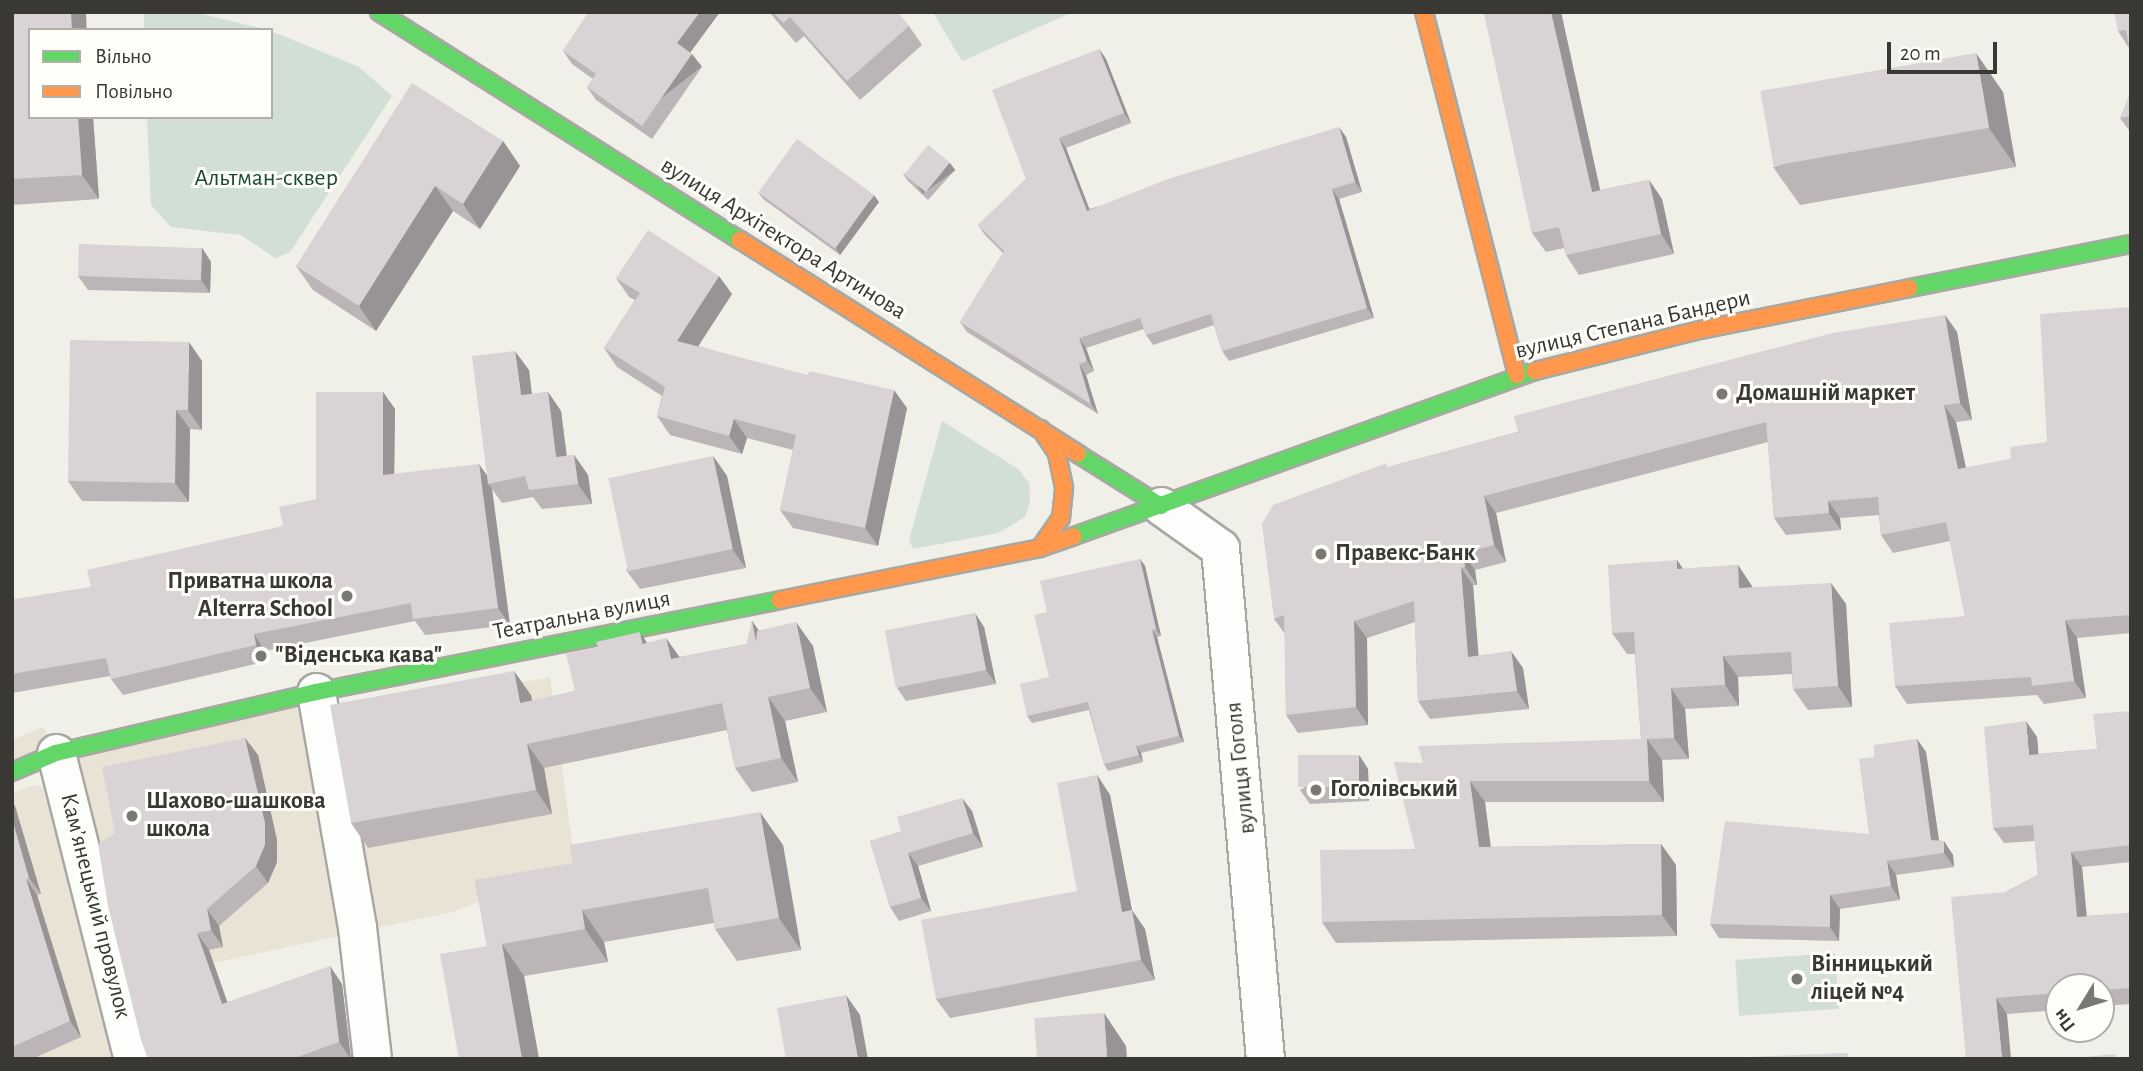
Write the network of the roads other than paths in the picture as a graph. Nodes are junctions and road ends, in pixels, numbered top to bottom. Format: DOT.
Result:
graph roads {
  1 [pos="379,12"];
  2 [pos="1424,12"];
  3 [pos="2131,244"];
  4 [pos="1517,375"];
  5 [pos="1041,429"];
  6 [pos="1161,506"];
  7 [pos="1040,548"];
  8 [pos="316,692"];
  9 [pos="57,753"];
  10 [pos="12,772"];
  11 [pos="373,1058"];
  12 [pos="133,1059"];
  13 [pos="1265,1059"];
  1 -- 5 [label="street, вулиця Архітектора Артинова"];
  2 -- 4 [label="street"];
  3 -- 4 [label="street, вулиця Степана Бандери"];
  4 -- 6 [label="street, вулиця Степана Бандери"];
  5 -- 6 [label="street, вулиця Архітектора Артинова"];
  5 -- 7 [label="street"];
  6 -- 7 [label="street, Театральна вулиця"];
  6 -- 13 [label="street, вулиця Гоголя"];
  7 -- 8 [label="street, Театральна вулиця"];
  8 -- 9 [label="street, Театральна вулиця"];
  8 -- 11 [label="street"];
  9 -- 10 [label="street, Театральна вулиця"];
  9 -- 12 [label="street, Камʼянецький провулок"];
}
